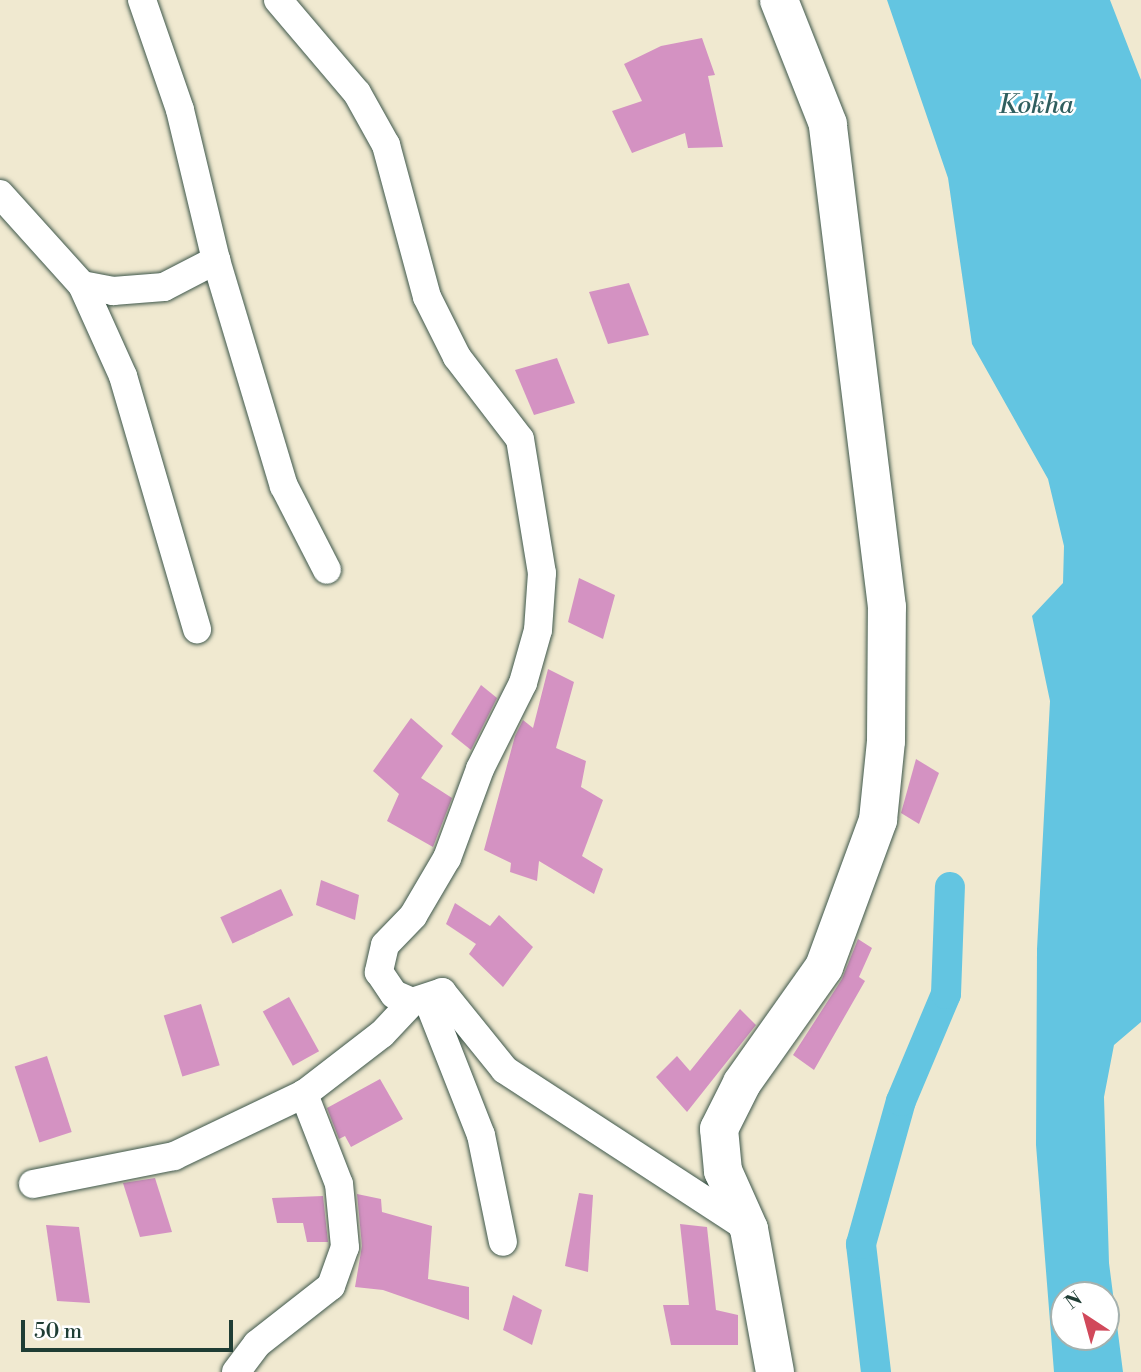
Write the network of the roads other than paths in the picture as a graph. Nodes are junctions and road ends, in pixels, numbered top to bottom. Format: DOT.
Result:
graph roads {
  1 [pos="142,0"];
  2 [pos="278,0"];
  3 [pos="779,0"];
  4 [pos="3,201"];
  5 [pos="216,260"];
  6 [pos="82,285"];
  7 [pos="327,570"];
  8 [pos="197,629"];
  9 [pos="419,1000"];
  10 [pos="304,1094"];
  11 [pos="33,1185"];
  12 [pos="749,1229"];
  13 [pos="503,1242"];
  14 [pos="236,1372"];
  15 [pos="775,1372"];
  1 -- 5 [label="street"];
  2 -- 9 [label="street"];
  3 -- 12 [label="street"];
  4 -- 6 [label="street"];
  5 -- 6 [label="street"];
  5 -- 7 [label="street"];
  6 -- 8 [label="street"];
  9 -- 10 [label="street"];
  9 -- 12 [label="street"];
  9 -- 13 [label="street"];
  10 -- 11 [label="street"];
  10 -- 14 [label="street"];
  12 -- 15 [label="street"];
}
